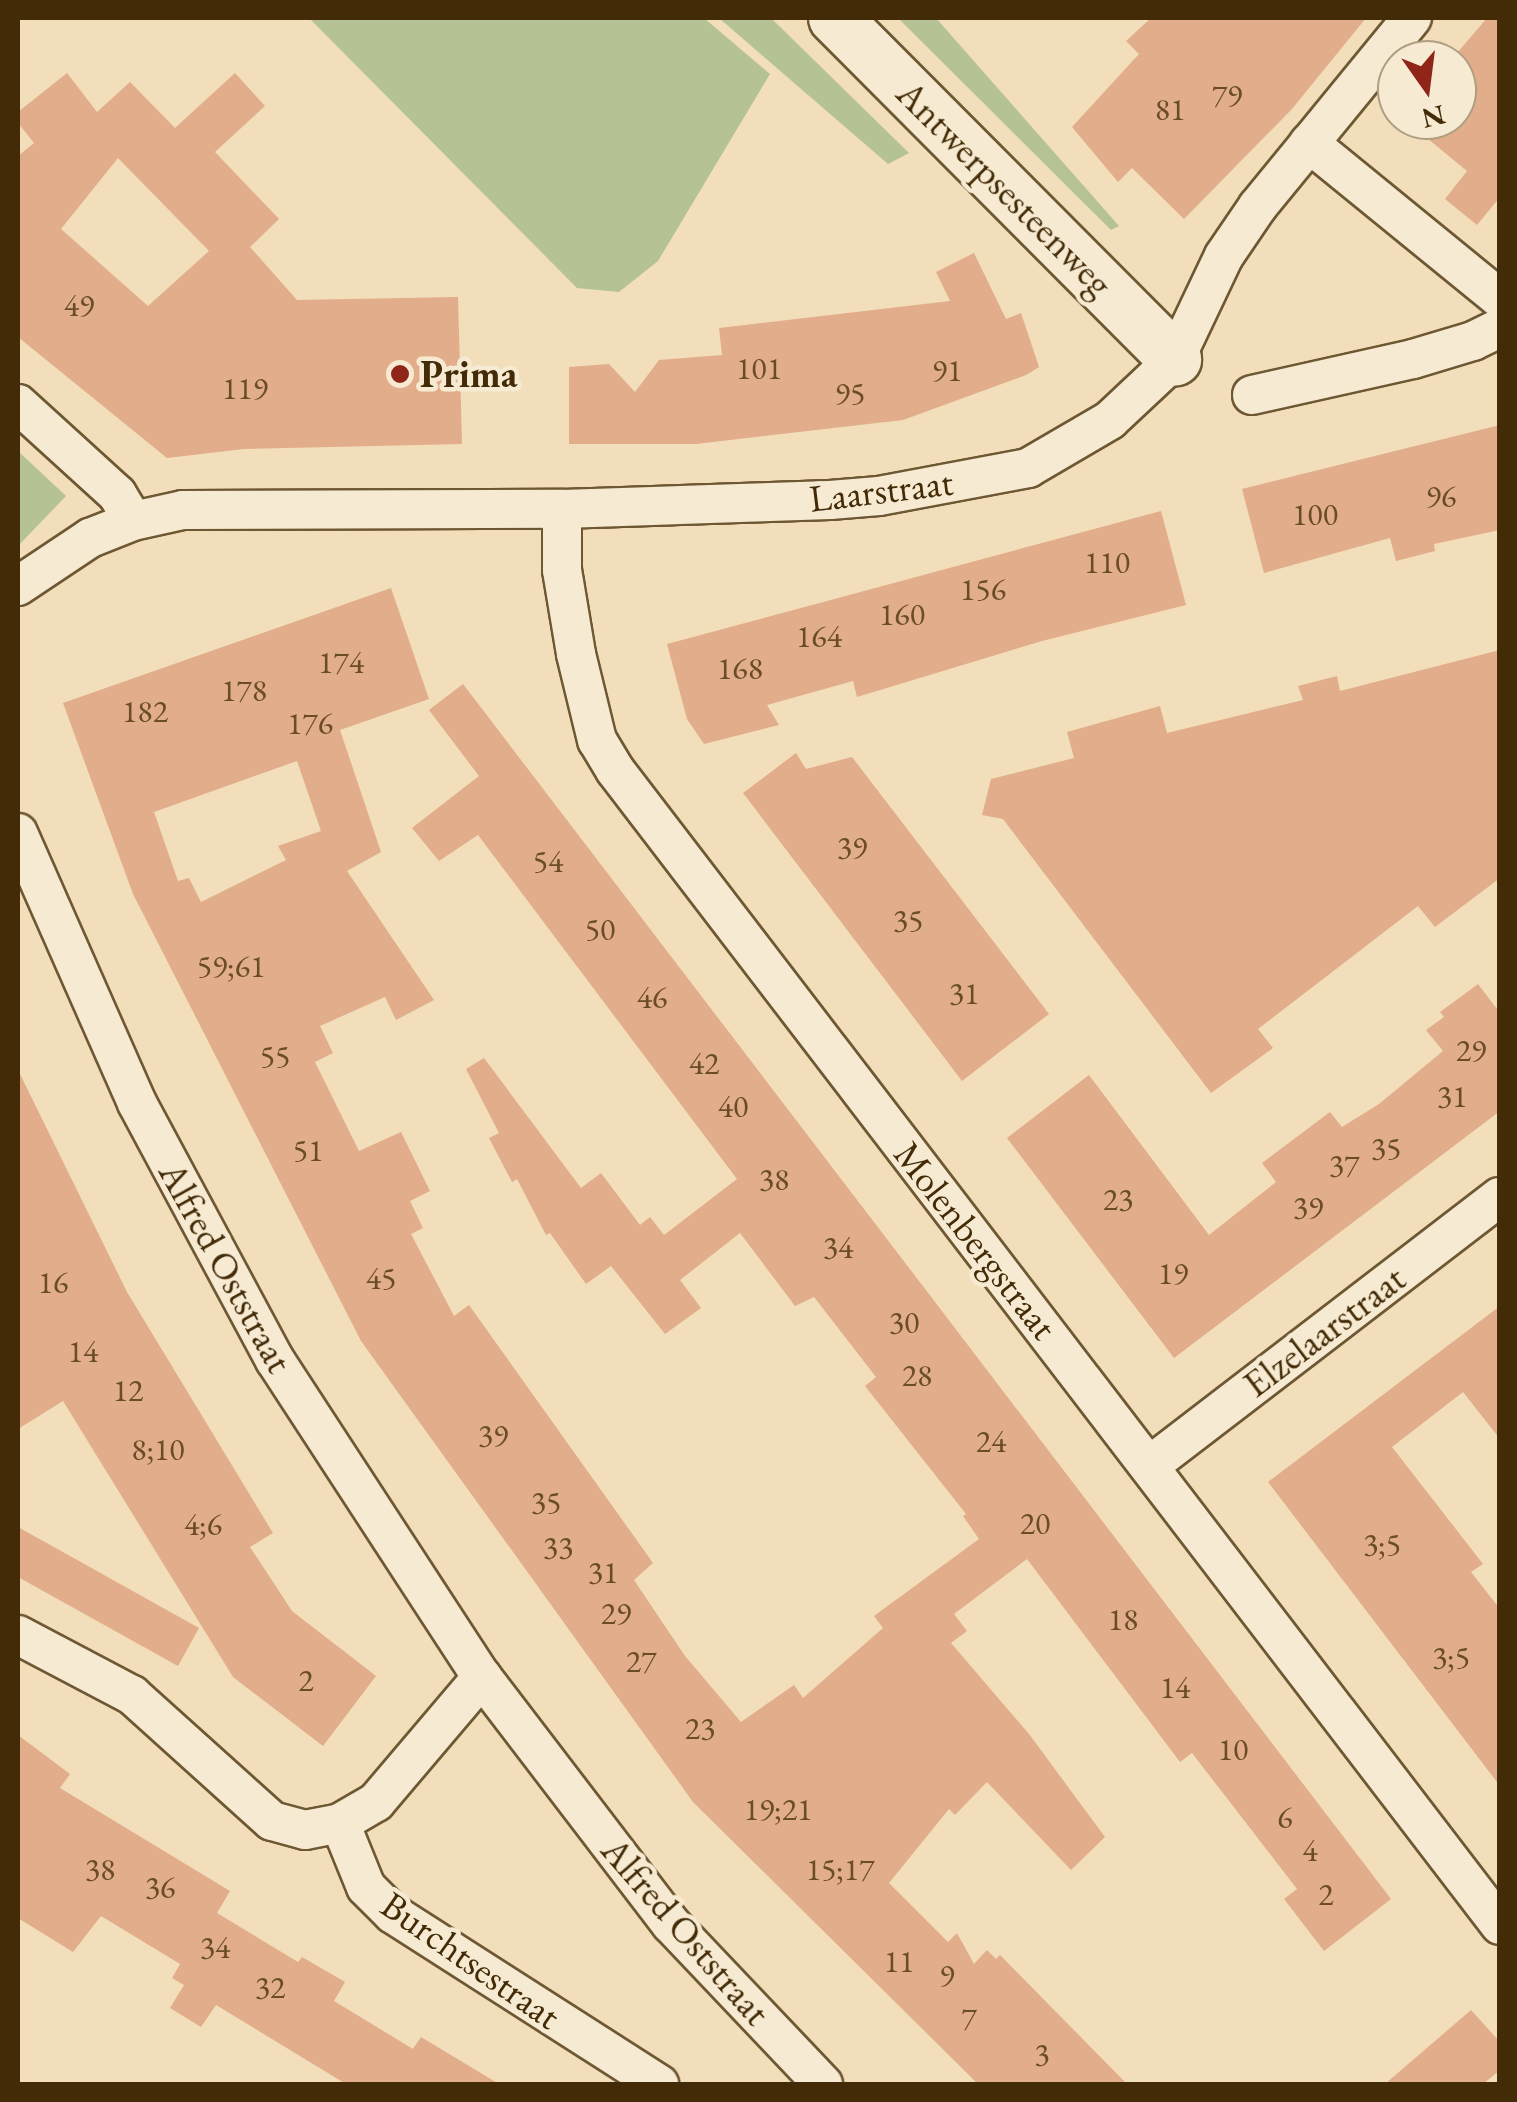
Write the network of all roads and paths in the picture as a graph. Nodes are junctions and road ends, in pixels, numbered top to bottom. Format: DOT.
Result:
graph roads {
  1 [pos="835,18"];
  2 [pos="1412,18"];
  3 [pos="1309,143"];
  4 [pos="1500,299"];
  5 [pos="1500,328"];
  6 [pos="1175,359"];
  7 [pos="1252,394"];
  8 [pos="18,404"];
  9 [pos="562,509"];
  10 [pos="132,521"];
  11 [pos="18,586"];
  12 [pos="18,833"];
  13 [pos="1500,1197"];
  14 [pos="1149,1466"];
  15 [pos="18,1636"];
  16 [pos="482,1676"];
  17 [pos="340,1822"];
  18 [pos="1500,1925"];
  19 [pos="659,2084"];
  20 [pos="823,2084"];
  1 -- 6 [label="street, Antwerpsesteenweg"];
  2 -- 3 [label="street, Laarstraat"];
  3 -- 4 [label="street"];
  3 -- 6 [label="street, Laarstraat"];
  5 -- 7 [label="street"];
  6 -- 9 [label="street, Laarstraat"];
  8 -- 10 [label="street"];
  9 -- 10 [label="street, Laarstraat"];
  9 -- 14 [label="street, Molenbergstraat"];
  10 -- 11 [label="street, Laarstraat"];
  12 -- 16 [label="street, Alfred Oststraat"];
  13 -- 14 [label="street, Elzelaarstraat"];
  14 -- 18 [label="street, Molenbergstraat"];
  15 -- 17 [label="street"];
  16 -- 17 [label="street"];
  16 -- 20 [label="street, Alfred Oststraat"];
  17 -- 19 [label="street, Burchtsestraat"];
}
